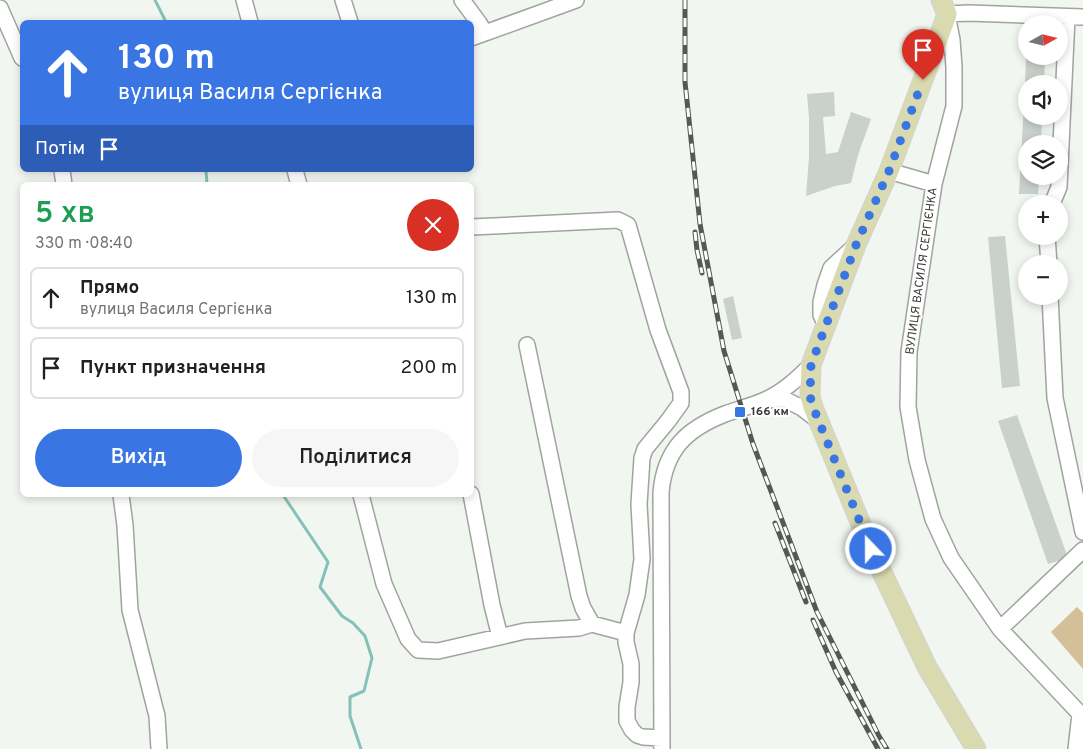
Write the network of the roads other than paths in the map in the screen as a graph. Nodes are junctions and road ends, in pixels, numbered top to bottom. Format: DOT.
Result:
graph roads {
  1 [pos="244,0"];
  2 [pos="343,0"];
  3 [pos="462,0"];
  4 [pos="576,0"];
  5 [pos="944,7"];
  6 [pos="0,8"];
  7 [pos="1018,15"];
  8 [pos="1068,17"];
  9 [pos="1083,17"];
  10 [pos="249,20"];
  11 [pos="349,20"];
  12 [pos="478,36"];
  13 [pos="20,53"];
  14 [pos="1065,65"];
  15 [pos="889,171"];
  16 [pos="934,184"];
  17 [pos="1056,195"];
  18 [pos="474,227"];
  19 [pos="1050,305"];
  20 [pos="527,345"];
  21 [pos="811,365"];
  22 [pos="766,400"];
  23 [pos="819,421"];
  24 [pos="121,497"];
  25 [pos="362,497"];
  26 [pos="472,497"];
  27 [pos="1083,532"];
  28 [pos="1083,550"];
  29 [pos="592,624"];
  30 [pos="1000,629"];
  31 [pos="626,632"];
  32 [pos="500,637"];
  33 [pos="1081,715"];
  34 [pos="662,744"];
  35 [pos="159,749"];
  36 [pos="976,749"];
  37 [pos="1076,749"];
  1 -- 10 [label="street"];
  2 -- 11 [label="street"];
  3 -- 12 [label="street"];
  4 -- 12 [label="street"];
  5 -- 7 [label="street"];
  5 -- 15 [label="main road"];
  5 -- 16 [label="street, ВУЛИЦЯ ВАСИЛЯ СЕРГІЄНКА"];
  6 -- 13 [label="street"];
  8 -- 9 [label="street"];
  14 -- 17 [label="street"];
  15 -- 16 [label="street"];
  15 -- 21 [label="main road"];
  16 -- 30 [label="street, ВУЛИЦЯ ВАСИЛЯ СЕРГІЄНКА"];
  18 -- 31 [label="street"];
  19 -- 27 [label="street"];
  20 -- 29 [label="street"];
  21 -- 22 [label="street"];
  21 -- 23 [label="main road"];
  22 -- 23 [label="street"];
  22 -- 34 [label="street"];
  23 -- 36 [label="main road"];
  24 -- 35 [label="street"];
  25 -- 32 [label="street"];
  26 -- 32 [label="street"];
  28 -- 30 [label="street"];
  29 -- 31 [label="street"];
  29 -- 32 [label="street"];
  30 -- 33 [label="street, ВУЛИЦЯ ВАСИЛЯ СЕРГІЄНКА"];
  31 -- 34 [label="street"];
  33 -- 37 [label="street"];
}
